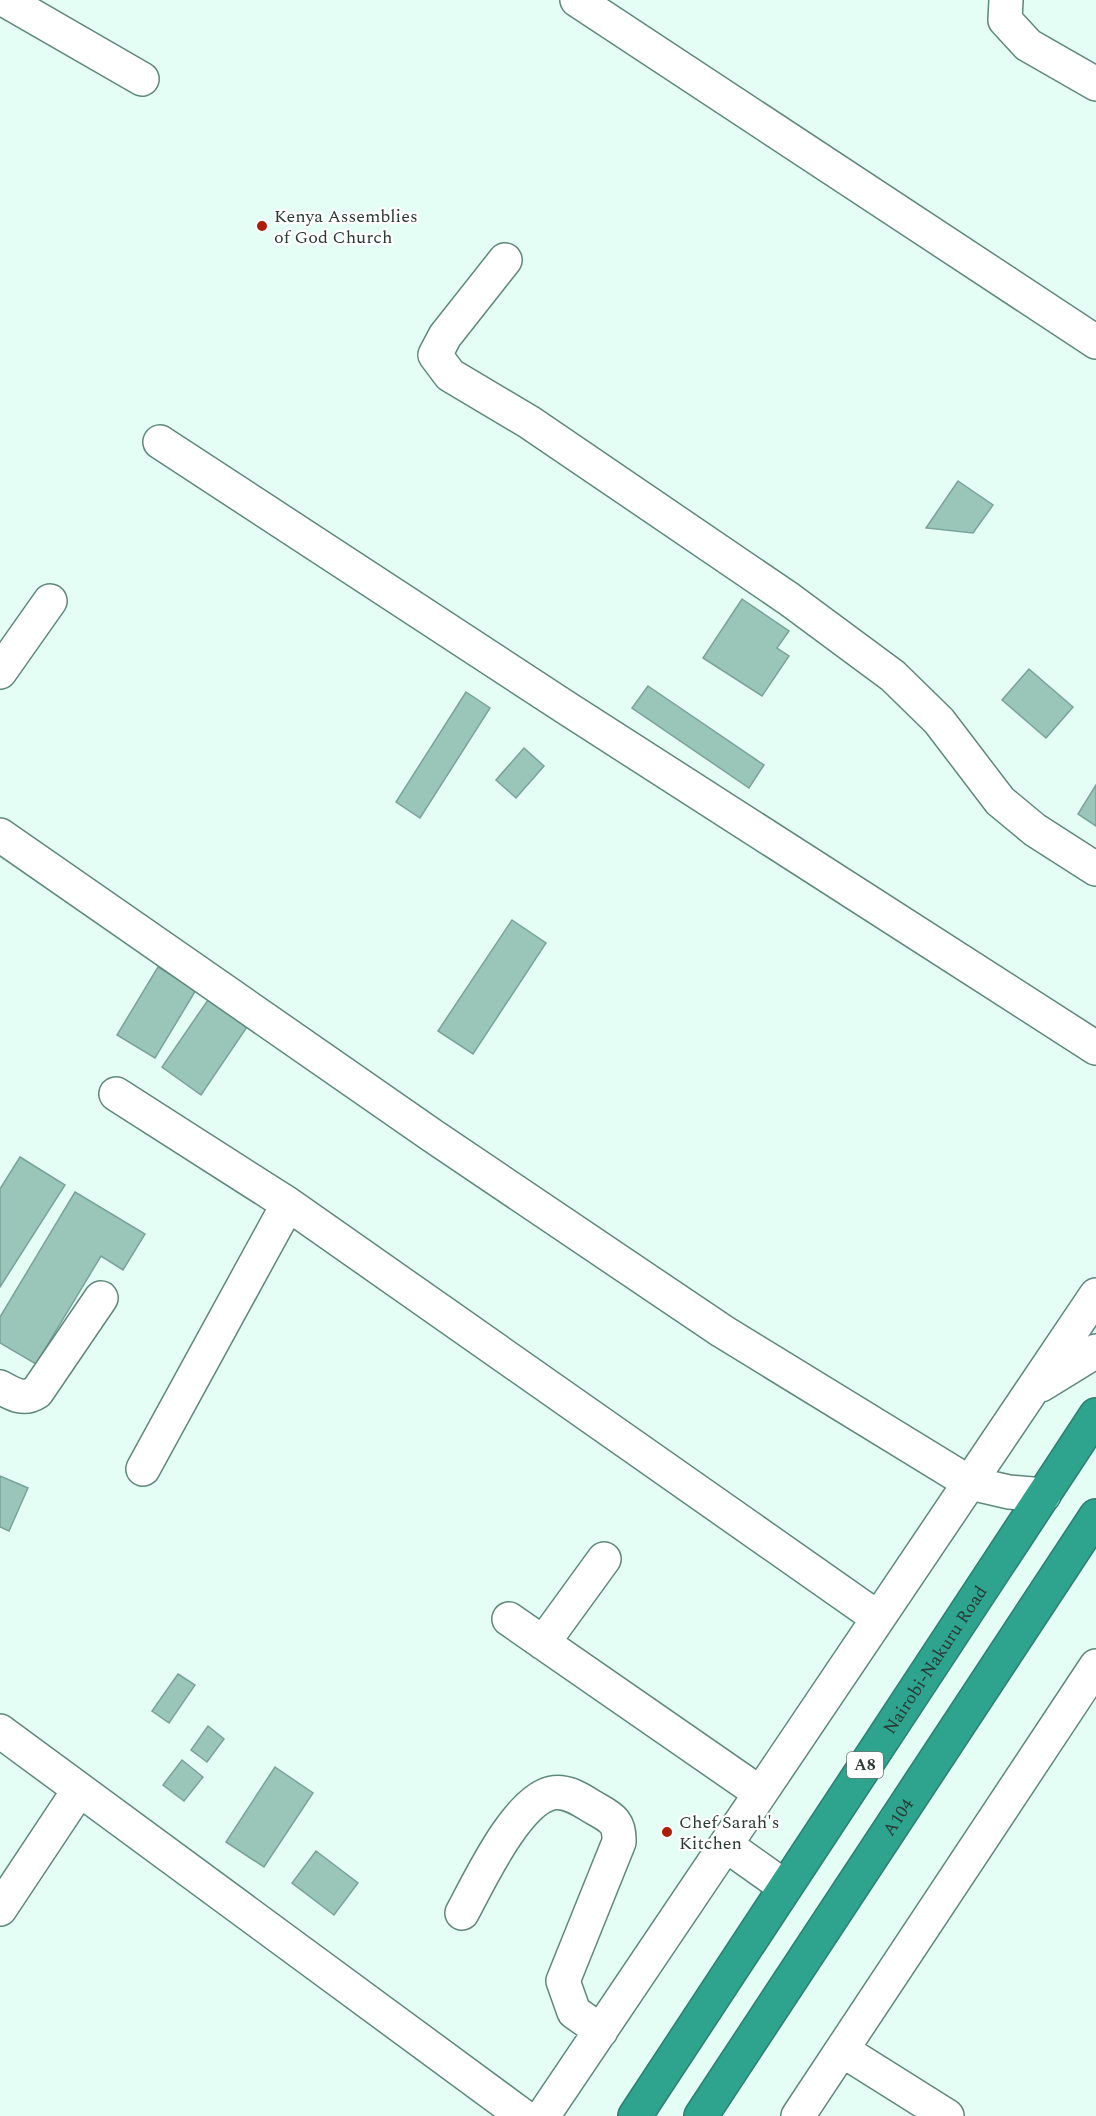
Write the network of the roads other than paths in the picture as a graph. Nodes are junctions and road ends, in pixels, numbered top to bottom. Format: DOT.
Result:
graph roads {
  1 [pos="5,0"];
  2 [pos="577,0"];
  3 [pos="1006,0"];
  4 [pos="142,79"];
  5 [pos="1096,84"];
  6 [pos="505,260"];
  7 [pos="1096,342"];
  8 [pos="160,442"];
  9 [pos="50,601"];
  10 [pos="0,672"];
  11 [pos="0,835"];
  12 [pos="1096,870"];
  13 [pos="1096,1048"];
  14 [pos="117,1094"];
  15 [pos="288,1204"];
  16 [pos="1096,1294"];
  17 [pos="101,1298"];
  18 [pos="1096,1350"];
  19 [pos="0,1387"];
  20 [pos="1029,1393"];
  21 [pos="1096,1415"];
  22 [pos="143,1469"];
  23 [pos="970,1483"];
  24 [pos="1044,1495"];
  25 [pos="1096,1516"];
  26 [pos="604,1559"];
  27 [pos="878,1618"];
  28 [pos="509,1619"];
  29 [pos="543,1643"];
  30 [pos="1093,1668"];
  31 [pos="0,1731"];
  32 [pos="79,1790"];
  33 [pos="760,1793"];
  34 [pos="726,1845"];
  35 [pos="785,1887"];
  36 [pos="0,1909"];
  37 [pos="462,1913"];
  38 [pos="601,2031"];
  39 [pos="842,2050"];
  40 [pos="524,2116"];
  41 [pos="543,2116"];
  42 [pos="635,2116"];
  43 [pos="700,2116"];
  44 [pos="798,2116"];
  45 [pos="947,2116"];
  1 -- 4 [label="street"];
  2 -- 7 [label="street"];
  3 -- 5 [label="street"];
  6 -- 12 [label="street"];
  8 -- 13 [label="street"];
  9 -- 10 [label="street"];
  11 -- 23 [label="street"];
  14 -- 15 [label="street"];
  15 -- 22 [label="street"];
  15 -- 27 [label="street"];
  16 -- 20 [label="street"];
  17 -- 19 [label="street"];
  18 -- 20 [label="street"];
  20 -- 23 [label="street"];
  21 -- 24 [label="highway, Nairobi-Nakuru Road / A8"];
  23 -- 24 [label="street"];
  23 -- 27 [label="street"];
  24 -- 35 [label="highway, Nairobi-Nakuru Road / A8"];
  25 -- 43 [label="highway, A104"];
  26 -- 29 [label="street"];
  27 -- 33 [label="street"];
  28 -- 29 [label="street"];
  29 -- 33 [label="street"];
  30 -- 39 [label="street"];
  31 -- 32 [label="street"];
  32 -- 36 [label="street"];
  32 -- 40 [label="street"];
  33 -- 34 [label="street"];
  34 -- 35 [label="street"];
  34 -- 38 [label="street"];
  35 -- 42 [label="highway, Nairobi-Nakuru Road / A8"];
  37 -- 38 [label="street"];
  38 -- 41 [label="street"];
  39 -- 44 [label="street"];
  39 -- 45 [label="street"];
}
